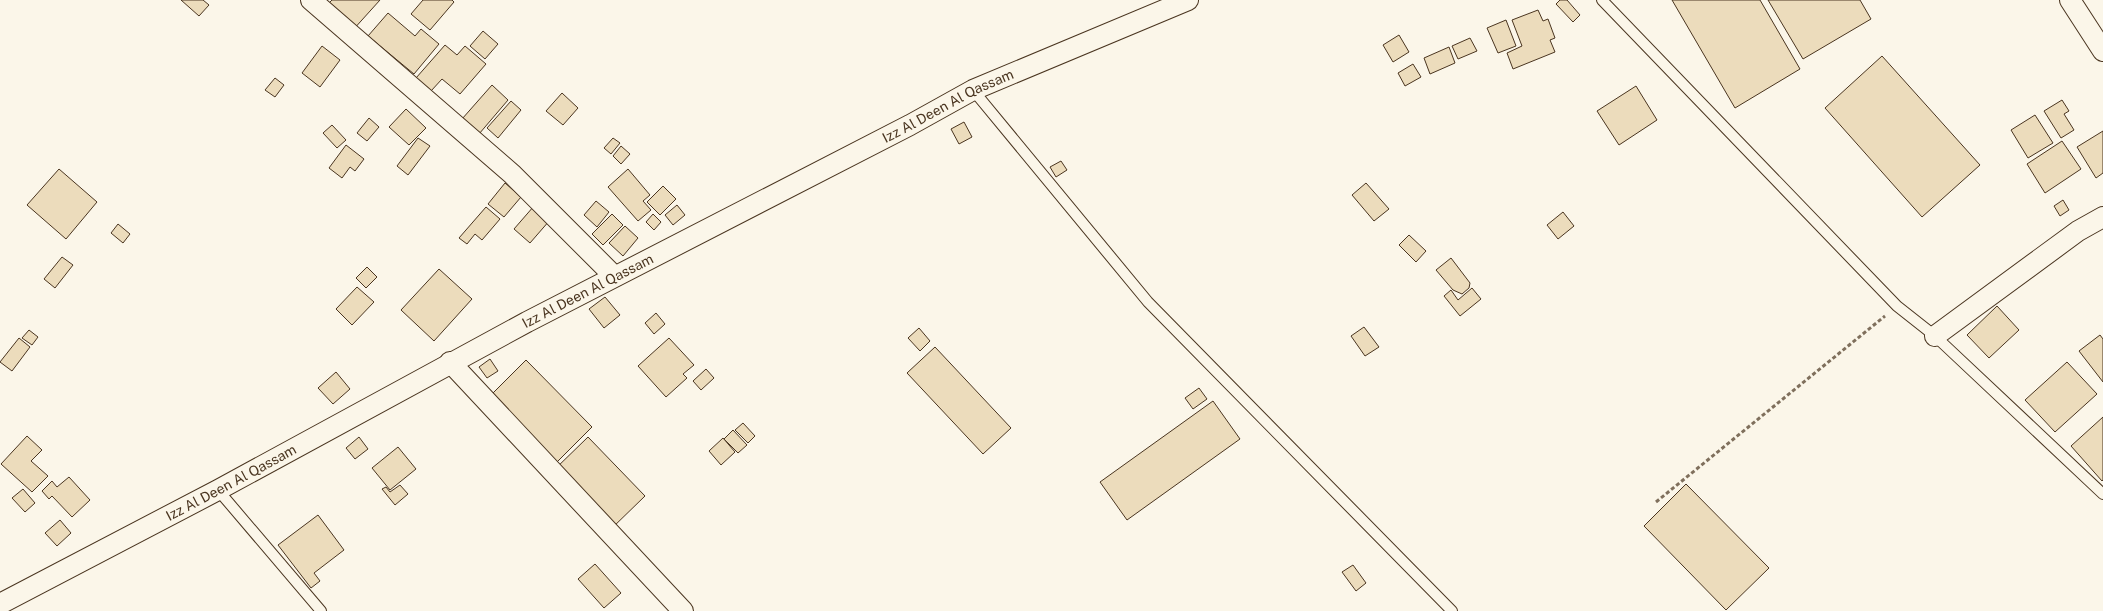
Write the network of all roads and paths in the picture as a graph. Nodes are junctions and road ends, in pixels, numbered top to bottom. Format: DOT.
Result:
graph roads {
  1 [pos="311,0"];
  2 [pos="1188,0"];
  3 [pos="1602,0"];
  4 [pos="2070,0"];
  5 [pos="2103,51"];
  6 [pos="974,90"];
  7 [pos="2103,216"];
  8 [pos="614,276"];
  9 [pos="1897,306"];
  10 [pos="1935,336"];
  11 [pos="450,362"];
  12 [pos="218,490"];
  13 [pos="2103,494"];
  14 [pos="1656,502"];
  15 [pos="0,604"];
  16 [pos="321,611"];
  17 [pos="683,611"];
  18 [pos="1452,611"];
  1 -- 8 [label="street"];
  2 -- 6 [label="street, Izz Al Deen Al Qassam"];
  3 -- 9 [label="lane"];
  4 -- 5 [label="street"];
  6 -- 8 [label="street, Izz Al Deen Al Qassam"];
  6 -- 18 [label="lane"];
  7 -- 10 [label="street"];
  8 -- 11 [label="street, Izz Al Deen Al Qassam"];
  9 -- 10 [label="lane"];
  9 -- 14 [label="path"];
  10 -- 13 [label="lane"];
  11 -- 12 [label="street, Izz Al Deen Al Qassam"];
  11 -- 17 [label="street"];
  12 -- 15 [label="street, Izz Al Deen Al Qassam"];
  12 -- 16 [label="lane"];
}
